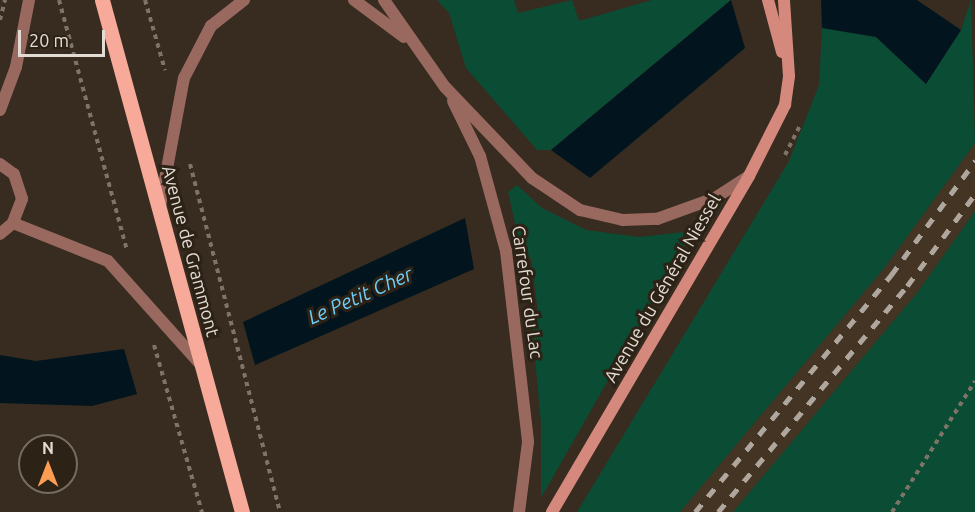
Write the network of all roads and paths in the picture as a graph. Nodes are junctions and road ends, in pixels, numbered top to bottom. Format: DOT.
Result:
graph roads {
  1 [pos="5,0"];
  2 [pos="29,0"];
  3 [pos="102,0"];
  4 [pos="145,0"];
  5 [pos="244,0"];
  6 [pos="354,0"];
  7 [pos="384,0"];
  8 [pos="768,0"];
  9 [pos="784,0"];
  10 [pos="0,20"];
  11 [pos="414,46"];
  12 [pos="789,76"];
  13 [pos="445,87"];
  14 [pos="175,107"];
  15 [pos="0,110"];
  16 [pos="187,153"];
  17 [pos="0,164"];
  18 [pos="749,176"];
  19 [pos="160,210"];
  20 [pos="13,223"];
  21 [pos="0,234"];
  22 [pos="202,366"];
  23 [pos="975,381"];
  24 [pos="243,512"];
  25 [pos="280,512"];
  26 [pos="519,512"];
  27 [pos="552,512"];
  28 [pos="892,512"];
  1 -- 10 [label="path"];
  2 -- 15 [label="street"];
  3 -- 19 [label="main road, Avenue de Grammont"];
  4 -- 14 [label="path"];
  5 -- 14 [label="street"];
  6 -- 11 [label="street, Carrefour du Lac"];
  7 -- 11 [label="street, Carrefour du Lac"];
  8 -- 12 [label="street, Avenue du Général Niessel"];
  9 -- 12 [label="street, Avenue du Général Niessel"];
  11 -- 13 [label="street, Carrefour du Lac"];
  12 -- 18 [label="street, Avenue du Général Niessel"];
  13 -- 18 [label="street, Carrefour du Lac"];
  13 -- 26 [label="street, Carrefour du Lac"];
  14 -- 19 [label="street"];
  16 -- 25 [label="path, Avenue de Grammont"];
  17 -- 20 [label="street"];
  18 -- 27 [label="street, Avenue du Général Niessel"];
  19 -- 22 [label="main road, Avenue de Grammont"];
  20 -- 21 [label="street"];
  20 -- 22 [label="street"];
  22 -- 24 [label="main road, Avenue de Grammont"];
  23 -- 28 [label="path"];
}
